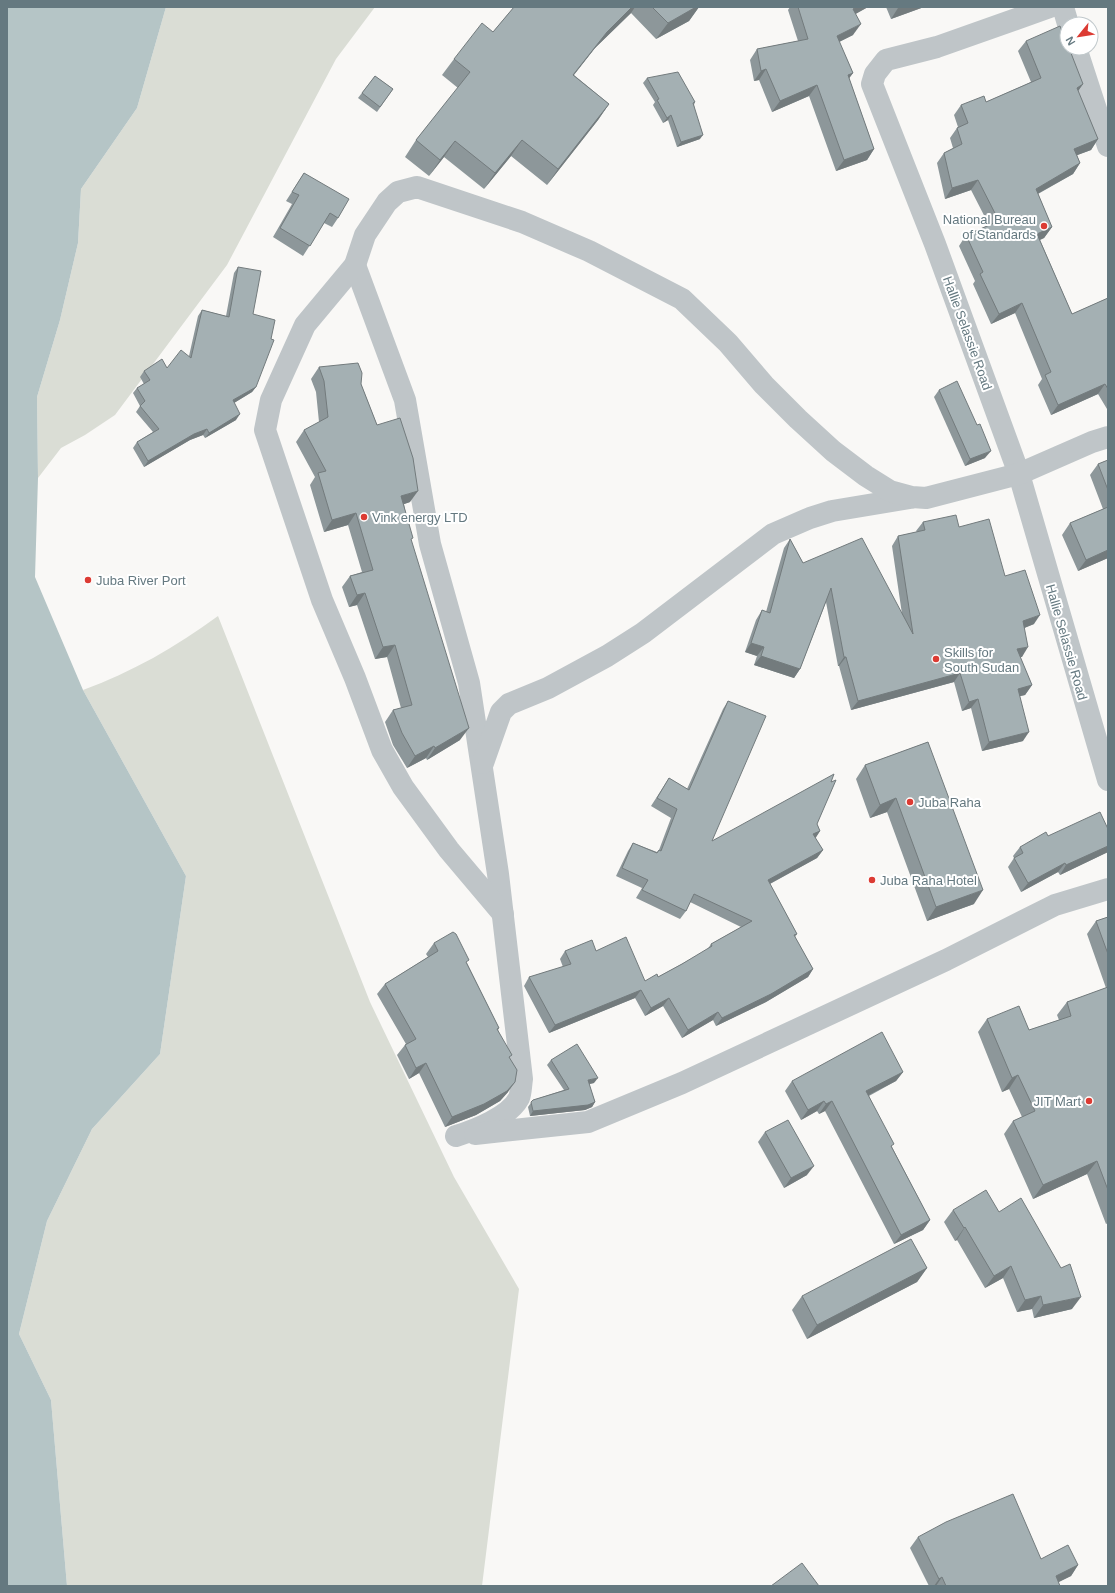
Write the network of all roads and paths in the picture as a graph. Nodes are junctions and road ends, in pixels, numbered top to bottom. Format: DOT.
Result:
graph roads {
  1 [pos="1050,7"];
  2 [pos="1079,56"];
  3 [pos="1108,146"];
  4 [pos="355,265"];
  5 [pos="1108,437"];
  6 [pos="1019,474"];
  7 [pos="912,498"];
  8 [pos="482,767"];
  9 [pos="1108,780"];
  10 [pos="1108,889"];
  11 [pos="503,914"];
  1 -- 6 [label="street, Hallie Selassie Road"];
  2 -- 3 [label="street"];
  4 -- 7 [label="street"];
  4 -- 8 [label="street"];
  4 -- 11 [label="street"];
  5 -- 6 [label="street"];
  6 -- 7 [label="street"];
  6 -- 9 [label="street, Hallie Selassie Road"];
  7 -- 8 [label="street"];
  8 -- 11 [label="street"];
  10 -- 11 [label="street"];
}
